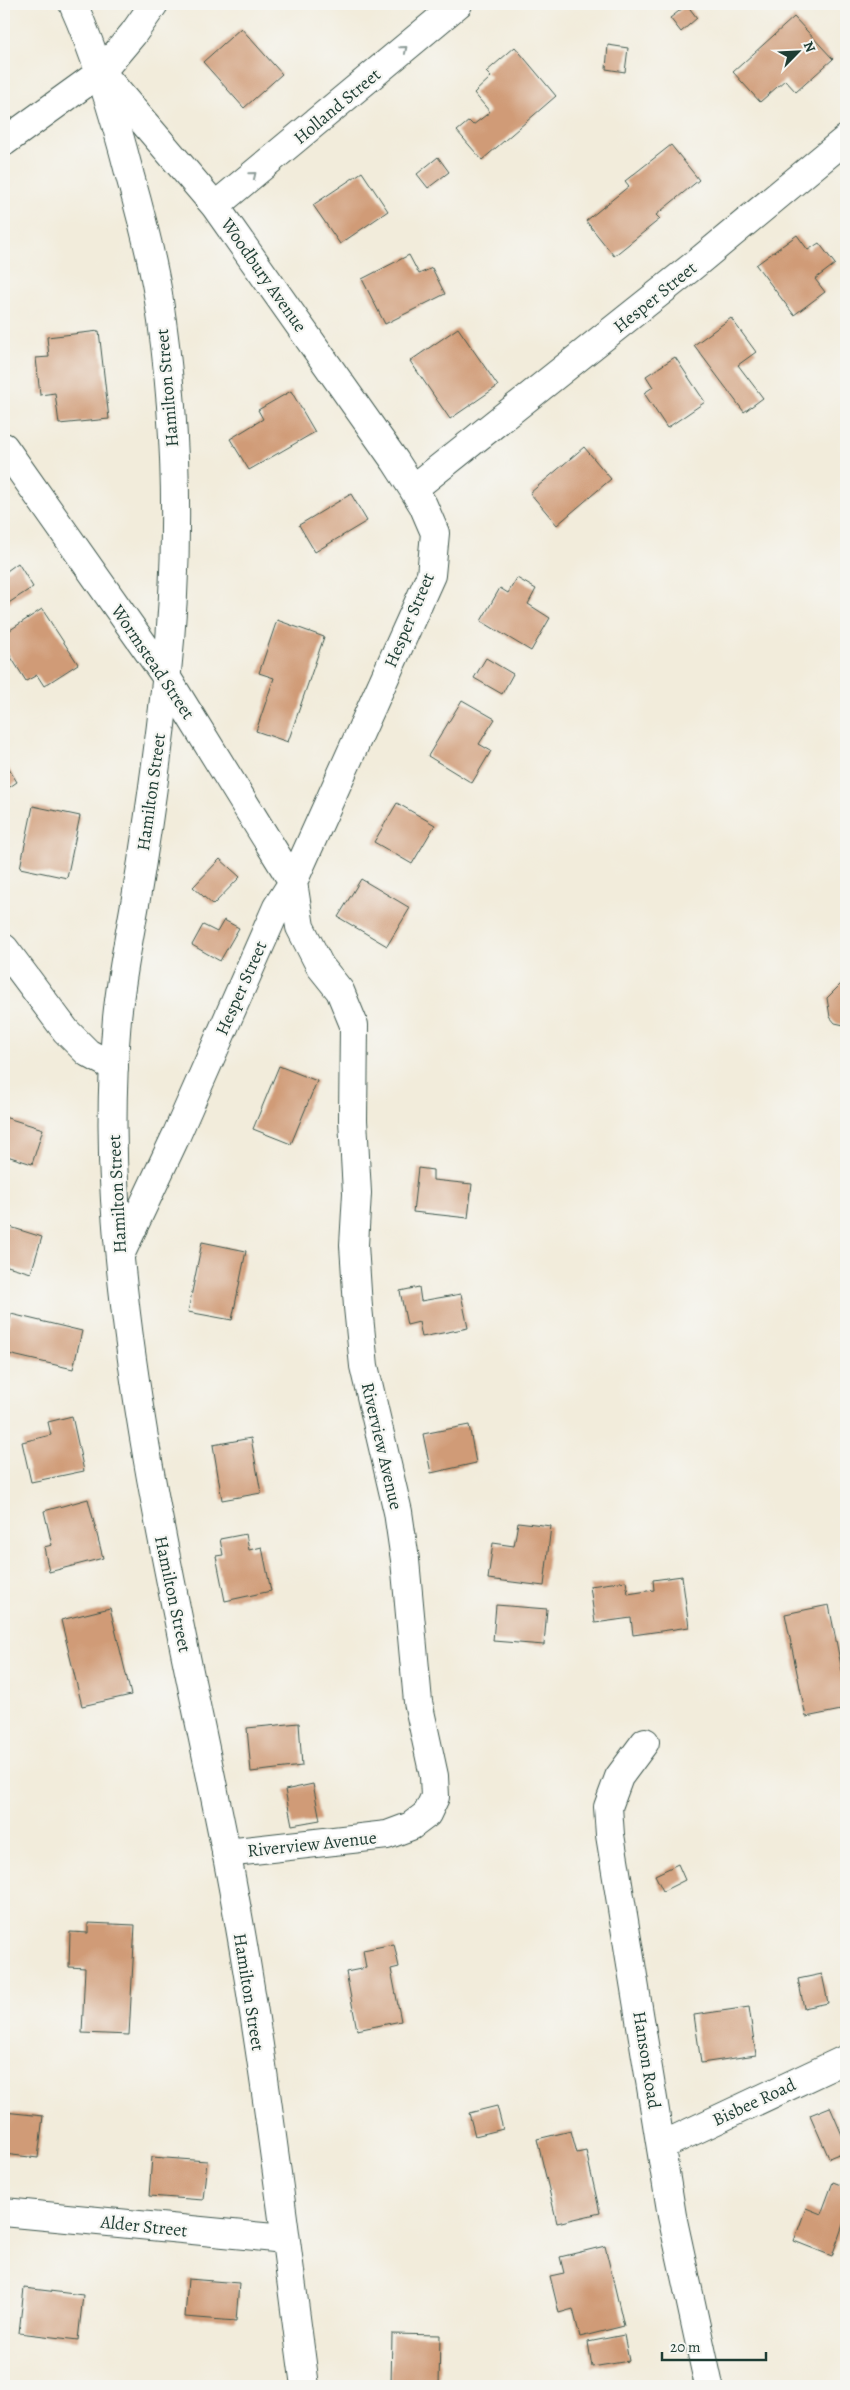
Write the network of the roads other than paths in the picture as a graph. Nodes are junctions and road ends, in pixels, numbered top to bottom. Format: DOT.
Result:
graph roads {
  1 [pos="73,4"];
  2 [pos="154,4"];
  3 [pos="458,4"];
  4 [pos="101,72"];
  5 [pos="846,139"];
  6 [pos="4,142"];
  7 [pos="215,206"];
  8 [pos="4,447"];
  9 [pos="413,489"];
  10 [pos="166,678"];
  11 [pos="293,882"];
  12 [pos="4,948"];
  13 [pos="114,1067"];
  14 [pos="120,1255"];
  15 [pos="645,1742"];
  16 [pos="226,1853"];
  17 [pos="846,2059"];
  18 [pos="661,2146"];
  19 [pos="4,2212"];
  20 [pos="285,2239"];
  21 [pos="305,2386"];
  22 [pos="709,2386"];
  1 -- 4 [label="street, Hamilton Street"];
  2 -- 4 [label="street"];
  7 -- 3 [label="street, Holland Street, one-way"];
  4 -- 6 [label="street"];
  4 -- 7 [label="street, Woodbury Avenue"];
  4 -- 10 [label="street, Hamilton Street"];
  5 -- 9 [label="street, Hesper Street"];
  7 -- 9 [label="street, Woodbury Avenue"];
  8 -- 10 [label="street, Wormstead Street"];
  9 -- 11 [label="street, Hesper Street"];
  10 -- 11 [label="street, Wormstead Street"];
  10 -- 13 [label="street, Hamilton Street"];
  11 -- 14 [label="street, Hesper Street"];
  11 -- 16 [label="street, Riverview Avenue"];
  12 -- 13 [label="street"];
  13 -- 14 [label="street, Hamilton Street"];
  14 -- 16 [label="street, Hamilton Street"];
  15 -- 18 [label="street, Hanson Road"];
  16 -- 20 [label="street, Hamilton Street"];
  17 -- 18 [label="street, Bisbee Road"];
  18 -- 22 [label="street, Hanson Road"];
  19 -- 20 [label="street, Alder Street"];
  20 -- 21 [label="street, Hamilton Street"];
}
